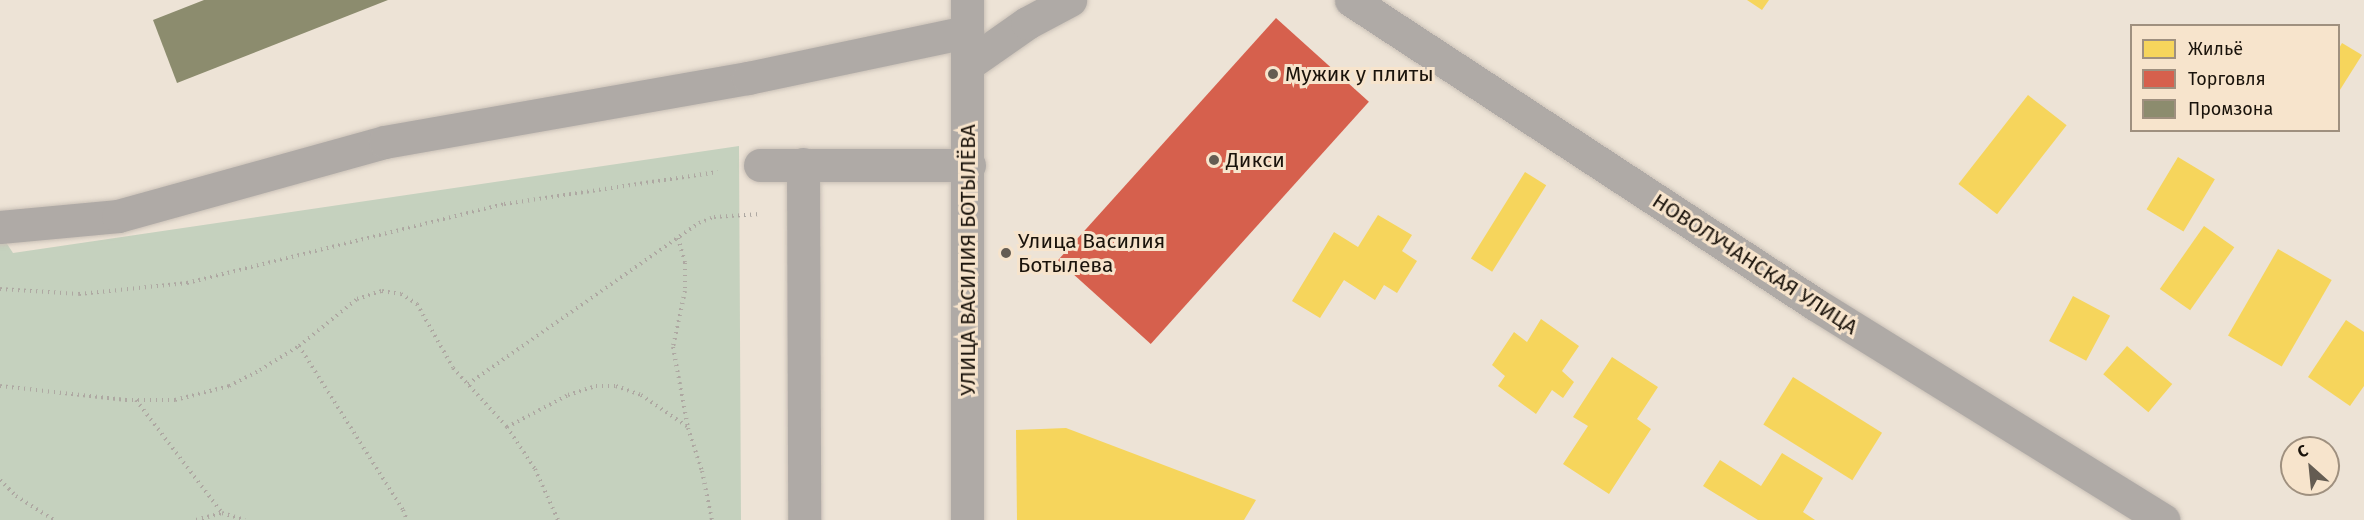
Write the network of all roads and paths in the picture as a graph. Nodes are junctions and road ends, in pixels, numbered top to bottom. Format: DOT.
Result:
graph roads {
  1 [pos="967,0"];
  2 [pos="1070,0"];
  3 [pos="1351,0"];
  4 [pos="967,32"];
  5 [pos="968,65"];
  6 [pos="803,164"];
  7 [pos="760,165"];
  8 [pos="969,165"];
  9 [pos="744,214"];
  10 [pos="0,227"];
  11 [pos="678,238"];
  12 [pos="0,289"];
  13 [pos="299,346"];
  14 [pos="468,384"];
  15 [pos="0,386"];
  16 [pos="136,400"];
  17 [pos="507,427"];
  18 [pos="688,428"];
  19 [pos="0,480"];
  20 [pos="222,513"];
  21 [pos="54,520"];
  22 [pos="196,520"];
  23 [pos="245,520"];
  24 [pos="407,520"];
  25 [pos="558,520"];
  26 [pos="712,520"];
  27 [pos="804,520"];
  28 [pos="967,520"];
  29 [pos="2164,520"];
  1 -- 4 [label="street, УЛИЦА ВАСИЛИЯ БОТЫЛЁВА"];
  2 -- 5 [label="street"];
  3 -- 29 [label="street, НОВОЛУЧАНСКАЯ УЛИЦА"];
  4 -- 5 [label="street, УЛИЦА ВАСИЛИЯ БОТЫЛЁВА"];
  4 -- 10 [label="street"];
  5 -- 8 [label="street, УЛИЦА ВАСИЛИЯ БОТЫЛЁВА"];
  6 -- 7 [label="street"];
  6 -- 8 [label="street"];
  6 -- 27 [label="street"];
  7 -- 12 [label="path"];
  8 -- 28 [label="street, УЛИЦА ВАСИЛИЯ БОТЫЛЁВА"];
  9 -- 11 [label="path"];
  11 -- 14 [label="path"];
  11 -- 18 [label="path"];
  13 -- 14 [label="path"];
  13 -- 16 [label="path"];
  13 -- 24 [label="path"];
  14 -- 17 [label="path"];
  15 -- 16 [label="path"];
  16 -- 20 [label="path"];
  17 -- 18 [label="path"];
  17 -- 25 [label="path"];
  18 -- 26 [label="path"];
  19 -- 21 [label="path"];
  20 -- 22 [label="path"];
  20 -- 23 [label="path"];
}
